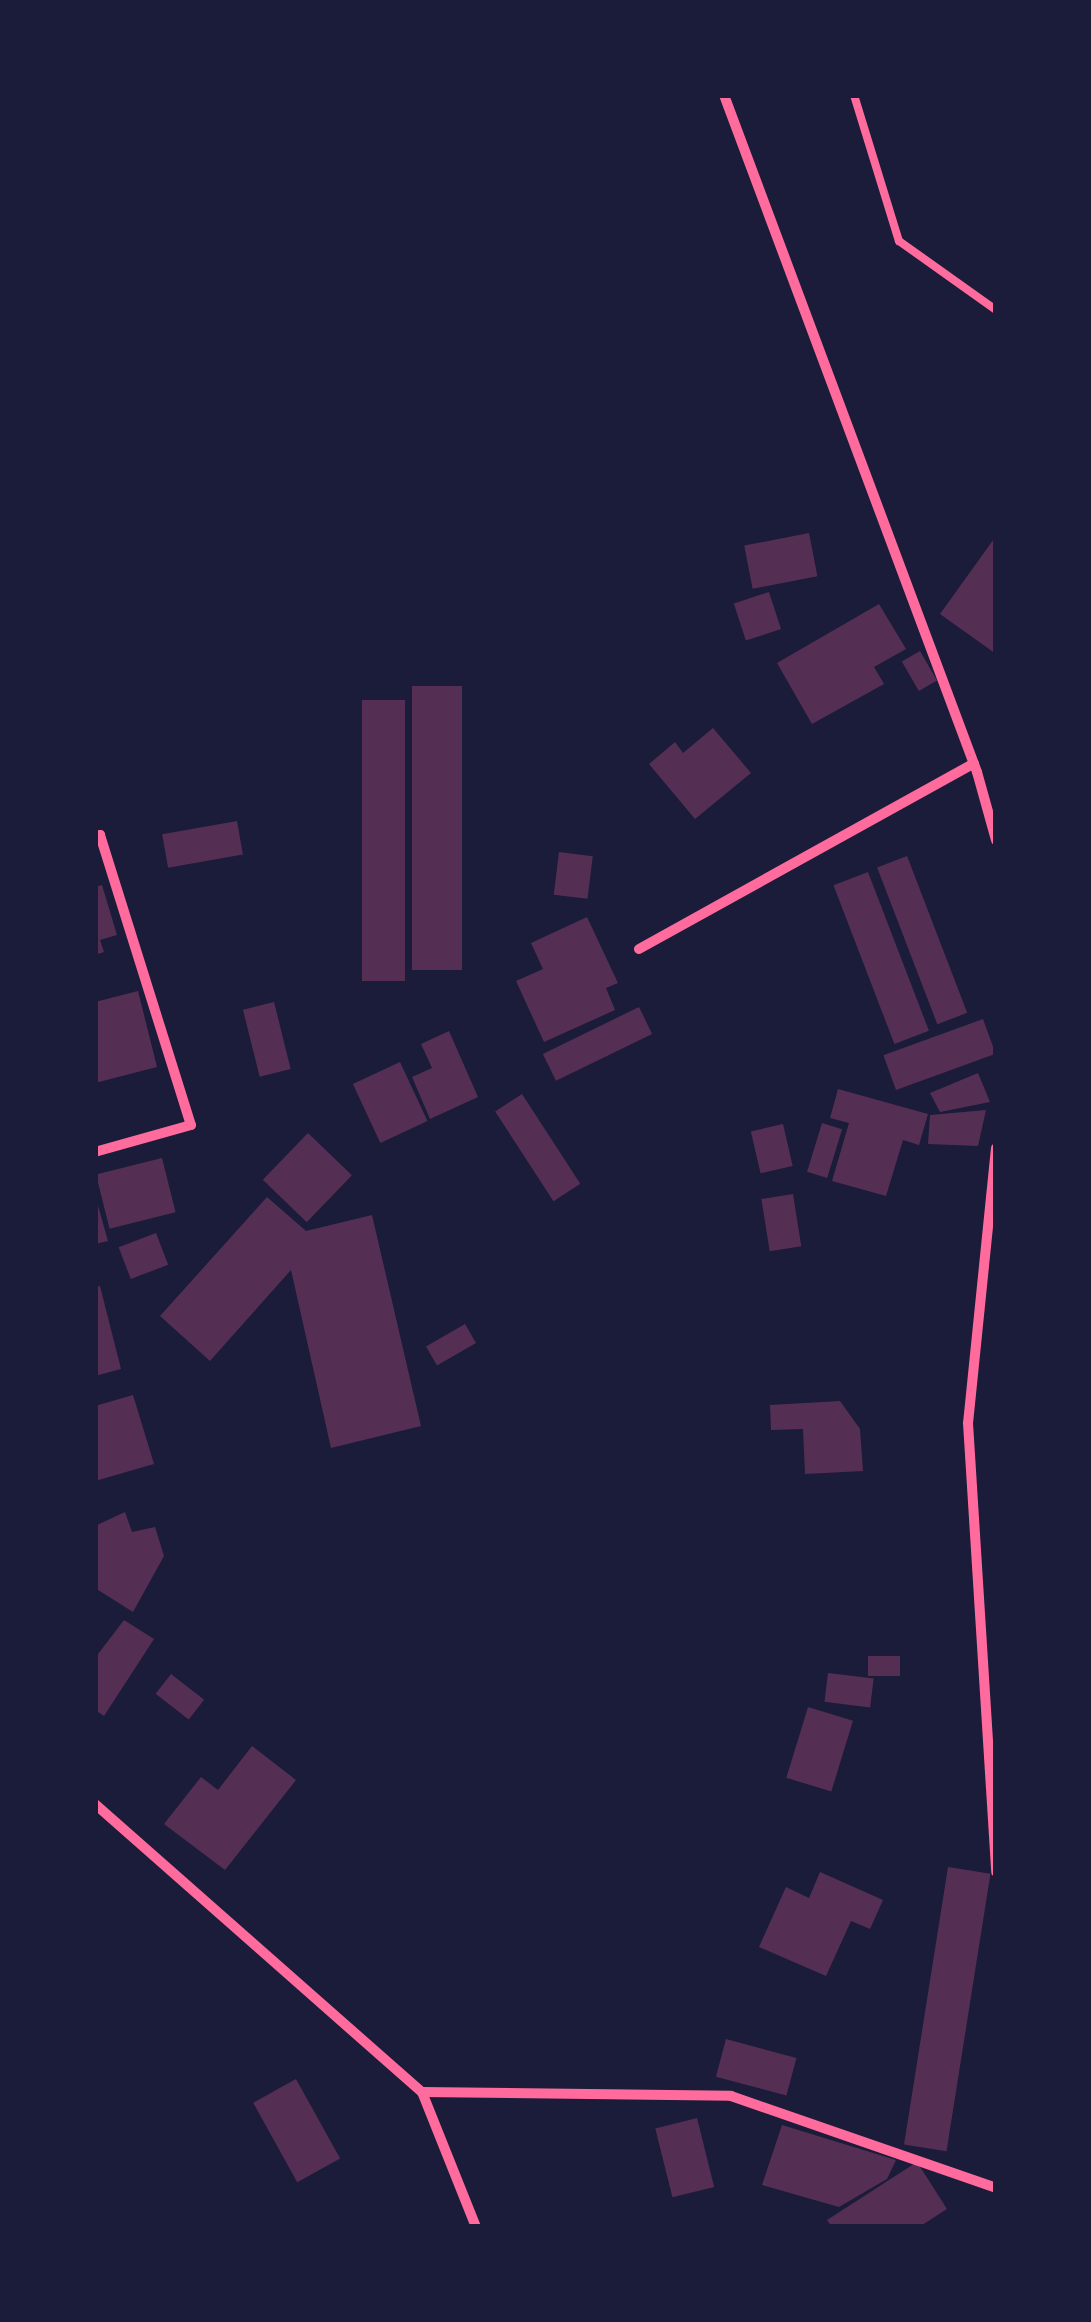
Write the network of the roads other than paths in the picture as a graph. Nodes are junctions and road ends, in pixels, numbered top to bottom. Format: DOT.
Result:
graph roads {
  1 [pos="724,95"];
  2 [pos="854,95"];
  3 [pos="996,310"];
  4 [pos="974,763"];
  5 [pos="95,838"];
  6 [pos="996,840"];
  7 [pos="638,949"];
  8 [pos="996,1148"];
  9 [pos="95,1152"];
  10 [pos="95,1804"];
  11 [pos="996,1872"];
  12 [pos="422,2092"];
  13 [pos="996,2188"];
  14 [pos="476,2227"];
  1 -- 4 [label="street"];
  2 -- 3 [label="lane"];
  4 -- 6 [label="street"];
  4 -- 7 [label="street"];
  5 -- 9 [label="street"];
  8 -- 11 [label="street"];
  10 -- 12 [label="street"];
  12 -- 13 [label="street"];
  12 -- 14 [label="street"];
}
